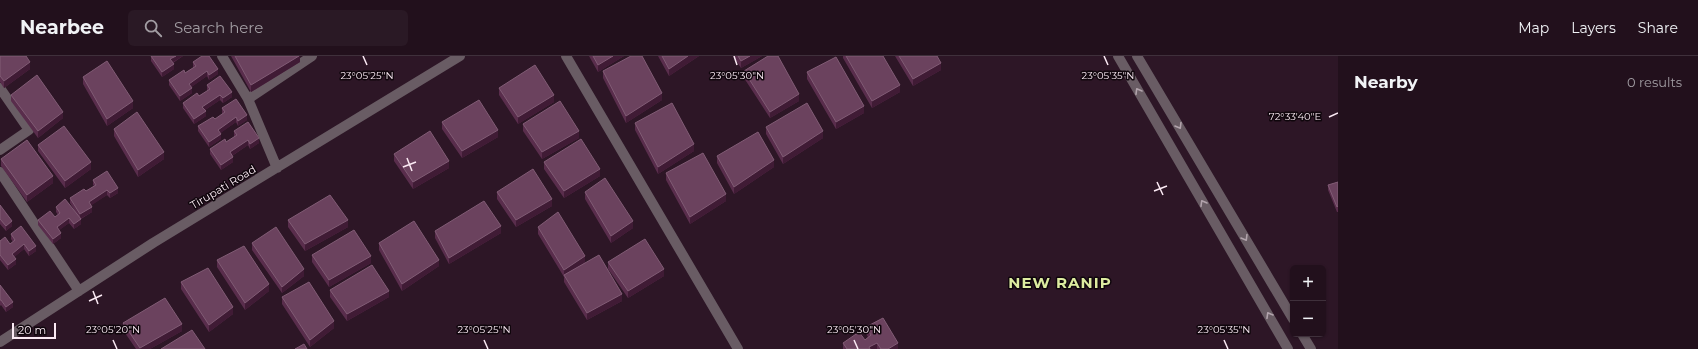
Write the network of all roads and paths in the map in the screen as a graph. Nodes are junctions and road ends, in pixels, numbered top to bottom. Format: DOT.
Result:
graph roads {
  1 [pos="222,56"];
  2 [pos="312,56"];
  3 [pos="460,56"];
  4 [pos="566,56"];
  5 [pos="1118,56"];
  6 [pos="1137,56"];
  7 [pos="0,88"];
  8 [pos="248,99"];
  9 [pos="0,150"];
  10 [pos="277,168"];
  11 [pos="0,172"];
  12 [pos="79,291"];
  13 [pos="1290,314"];
  14 [pos="1304,337"];
  15 [pos="0,342"];
  16 [pos="738,349"];
  17 [pos="1288,349"];
  18 [pos="1311,349"];
  1 -- 8 [label="street"];
  2 -- 8 [label="street"];
  3 -- 10 [label="street, Tirupati Road"];
  4 -- 16 [label="street"];
  17 -- 5 [label="street, one-way"];
  6 -- 13 [label="street, one-way"];
  7 -- 9 [label="street"];
  8 -- 10 [label="street"];
  10 -- 12 [label="street, Tirupati Road"];
  11 -- 12 [label="street"];
  12 -- 15 [label="street, Tirupati Road"];
  14 -- 18 [label="street"];
}
